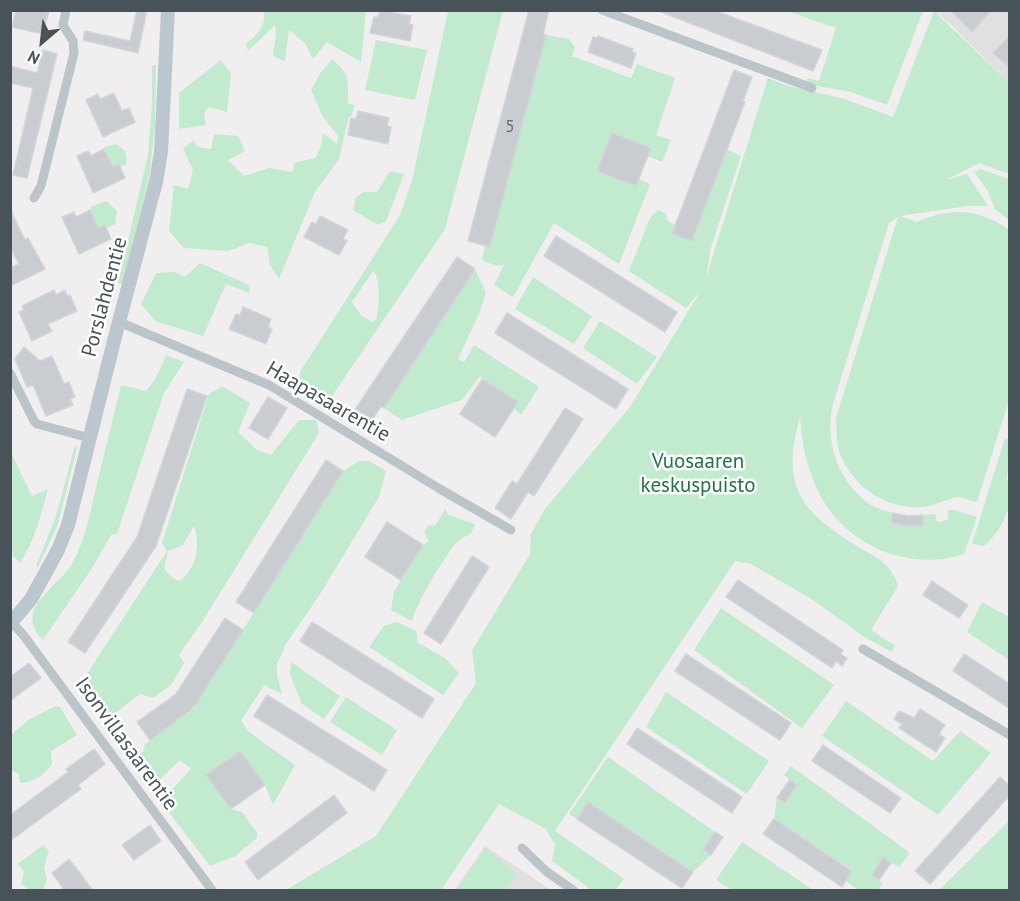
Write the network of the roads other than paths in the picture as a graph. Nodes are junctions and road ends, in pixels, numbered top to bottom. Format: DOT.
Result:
graph roads {
  1 [pos="66,10"];
  2 [pos="168,10"];
  3 [pos="603,10"];
  4 [pos="812,88"];
  5 [pos="34,198"];
  6 [pos="119,321"];
  7 [pos="10,373"];
  8 [pos="90,438"];
  9 [pos="512,530"];
  10 [pos="11,619"];
  11 [pos="863,649"];
  12 [pos="1010,735"];
  13 [pos="522,848"];
  14 [pos="212,891"];
  15 [pos="573,891"];
  1 -- 5 [label="street"];
  2 -- 6 [label="street, Porslahdentie"];
  3 -- 4 [label="street"];
  6 -- 8 [label="street, Porslahdentie"];
  6 -- 9 [label="street, Haapasaarentie"];
  7 -- 8 [label="street"];
  8 -- 10 [label="street, Porslahdentie"];
  10 -- 14 [label="street, Isonvillasaarentie"];
  11 -- 12 [label="street"];
  13 -- 15 [label="street"];
}
